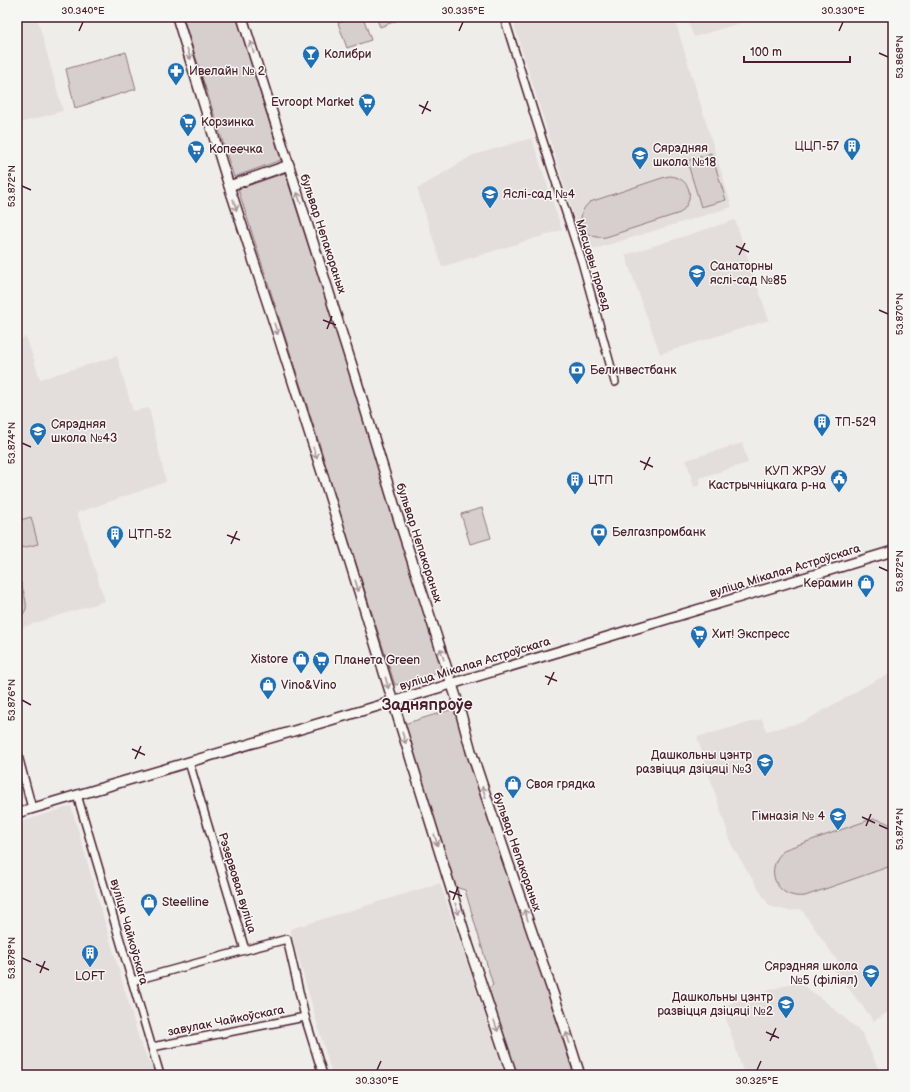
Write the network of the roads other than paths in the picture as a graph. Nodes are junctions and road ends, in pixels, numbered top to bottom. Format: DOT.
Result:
graph roads {
  1 [pos="177,17"];
  2 [pos="242,17"];
  3 [pos="504,17"];
  4 [pos="289,166"];
  5 [pos="229,186"];
  6 [pos="615,382"];
  7 [pos="893,551"];
  8 [pos="452,684"];
  9 [pos="392,701"];
  10 [pos="17,752"];
  11 [pos="189,762"];
  12 [pos="77,795"];
  13 [pos="32,808"];
  14 [pos="17,813"];
  15 [pos="245,950"];
  16 [pos="132,981"];
  17 [pos="305,1017"];
  18 [pos="152,1047"];
  19 [pos="160,1075"];
  20 [pos="323,1075"];
  21 [pos="512,1075"];
  22 [pos="580,1075"];
  1 -- 5 [label="main road, one-way"];
  4 -- 2 [label="main road, бульвар Непакораных, one-way"];
  3 -- 6 [label="street, Мясцовы праезд"];
  4 -- 5 [label="main road"];
  8 -- 4 [label="main road, бульвар Непакораных, one-way"];
  5 -- 9 [label="main road, one-way"];
  7 -- 8 [label="main road, вуліца Мікалая Астроўскага"];
  8 -- 9 [label="main road, вуліца Мікалая Астроўскага"];
  22 -- 8 [label="main road, бульвар Непакораных, one-way"];
  9 -- 11 [label="main road, вуліца Мікалая Астроўскага"];
  9 -- 21 [label="main road, one-way"];
  10 -- 13 [label="street"];
  11 -- 12 [label="main road, вуліца Мікалая Астроўскага"];
  11 -- 15 [label="street, Рэзервовая вуліца"];
  12 -- 13 [label="main road, вуліца Мікалая Астроўскага"];
  12 -- 16 [label="street, вуліца Чайкоўскага"];
  13 -- 14 [label="main road, вуліца Мікалая Астроўскага"];
  15 -- 16 [label="street"];
  15 -- 17 [label="street, Рэзервовая вуліца"];
  16 -- 18 [label="street, вуліца Чайкоўскага"];
  17 -- 18 [label="street, завулак Чайкоўскага"];
  17 -- 20 [label="street, Рэзервовая вуліца"];
  18 -- 19 [label="street, вуліца Чайкоўскага"];
}
